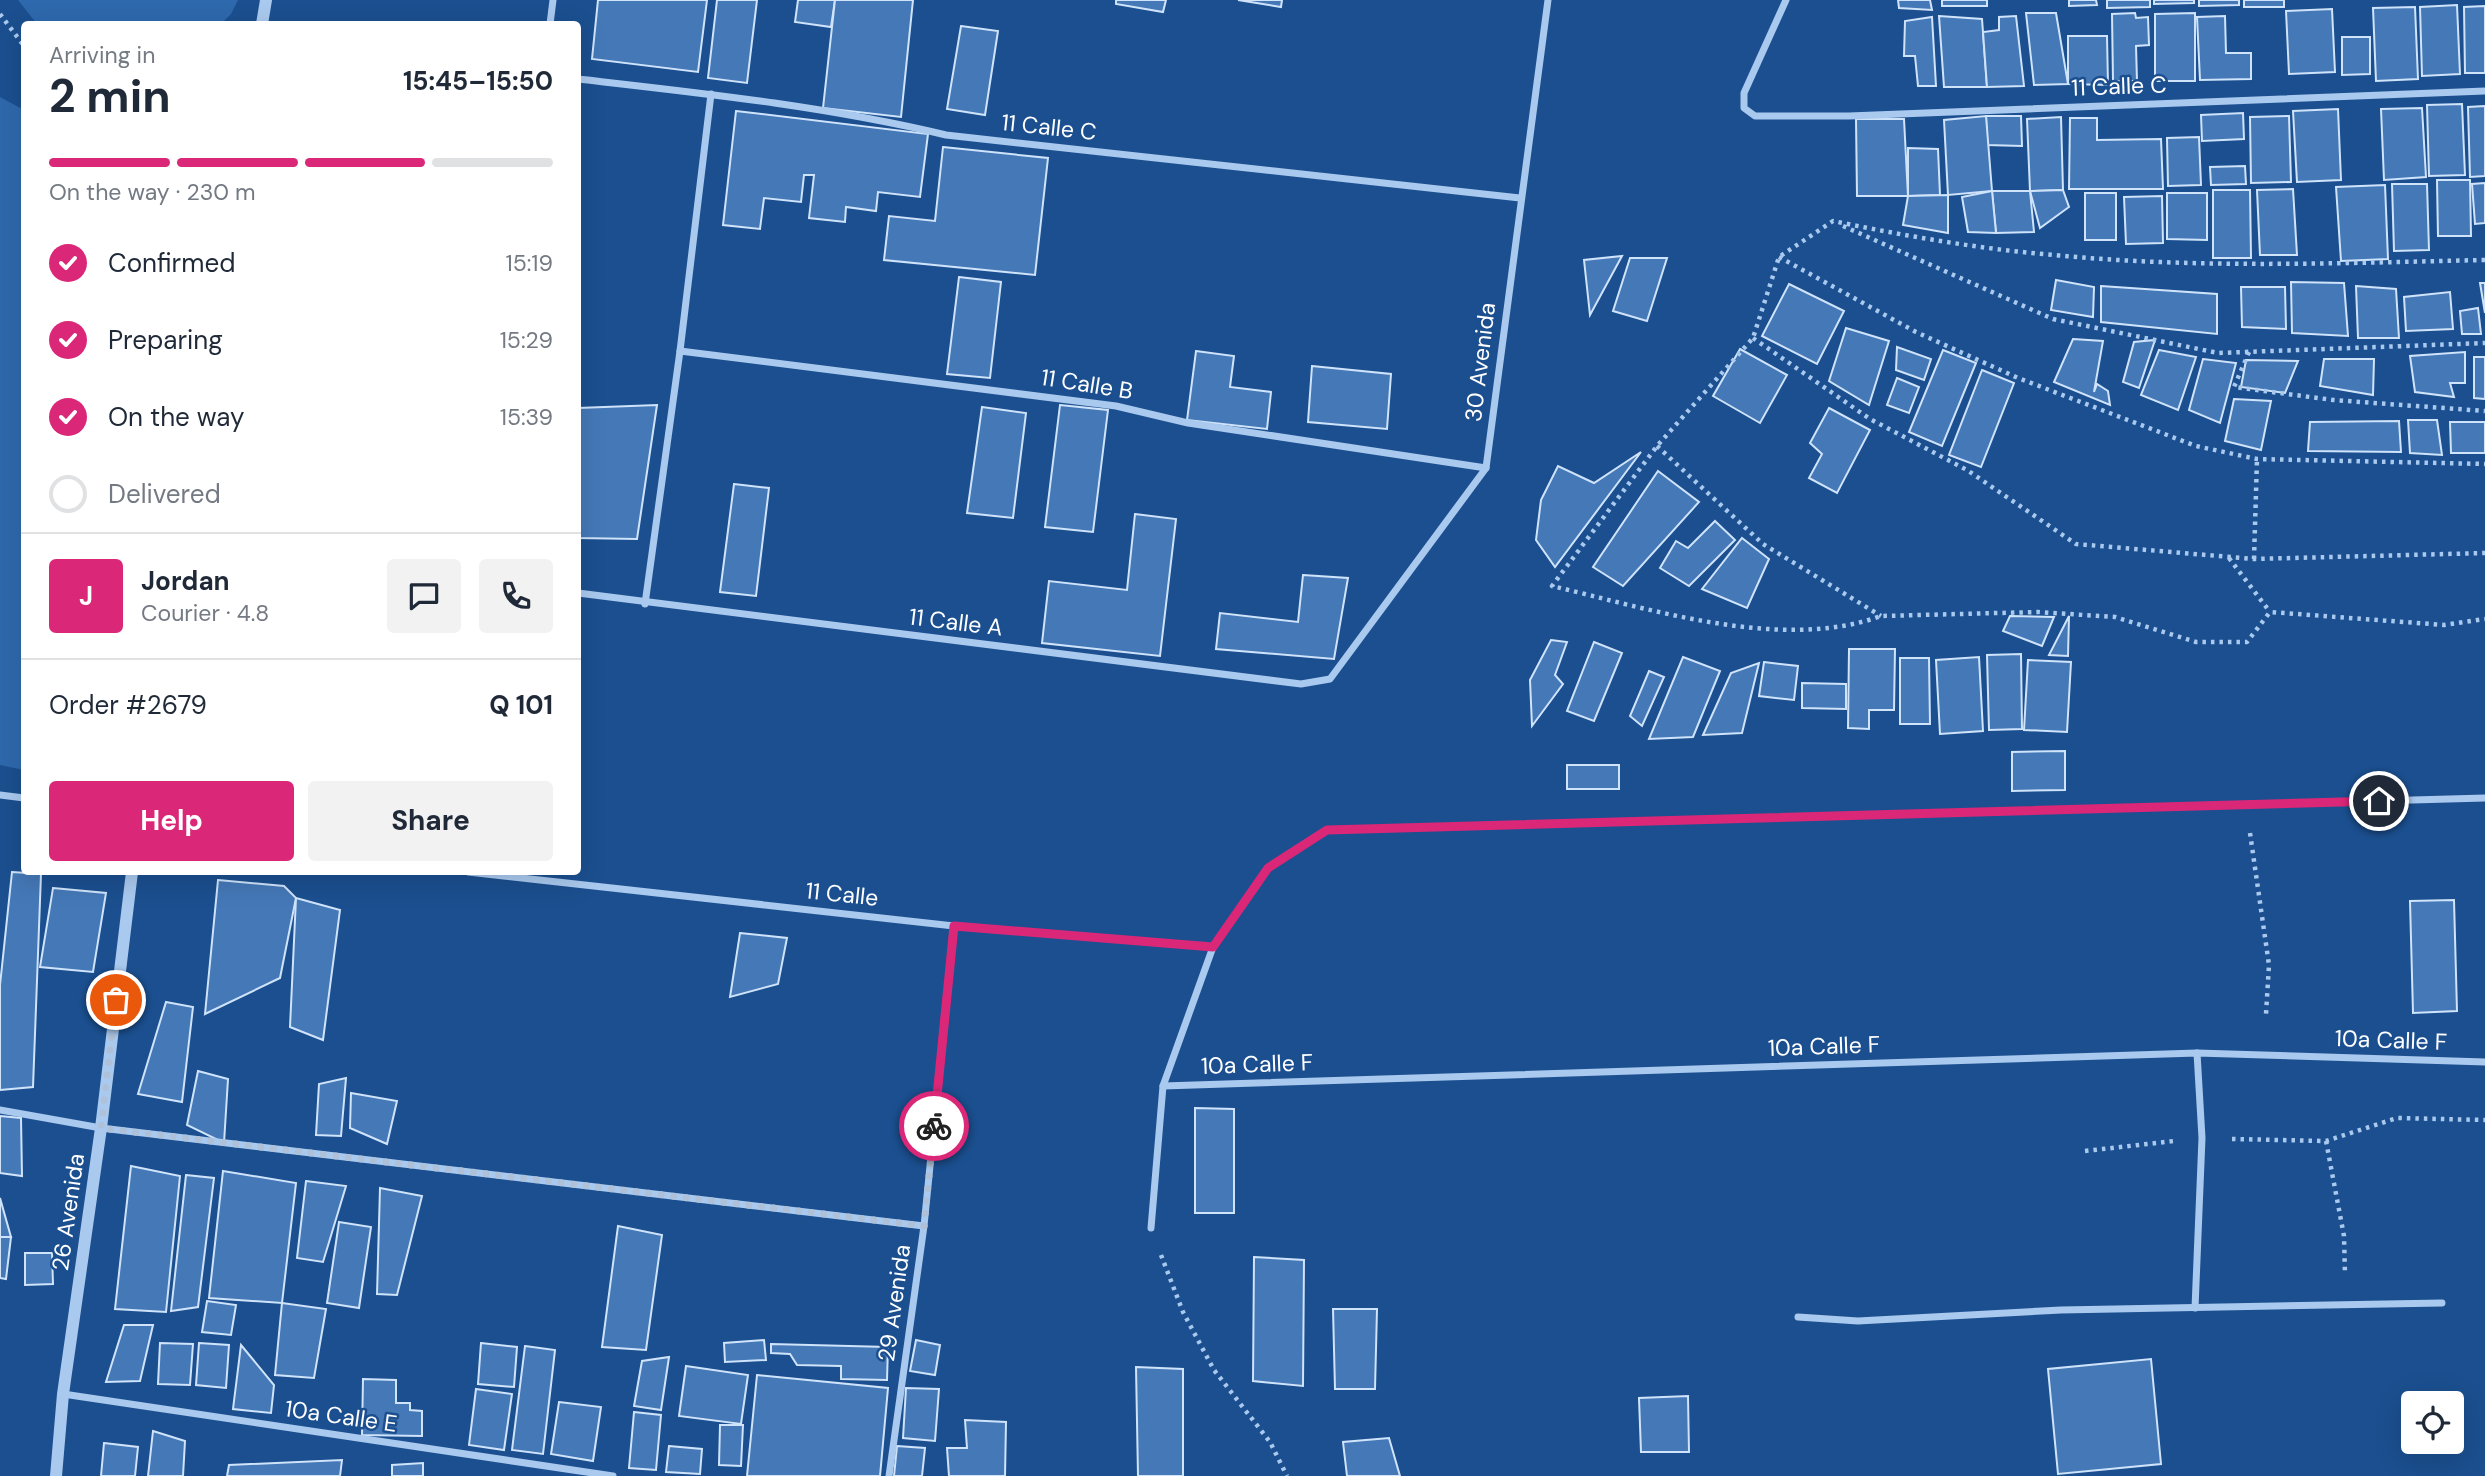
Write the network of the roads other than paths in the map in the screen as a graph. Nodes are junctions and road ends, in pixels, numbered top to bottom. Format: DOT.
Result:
graph roads {
  1 [pos="266,0"];
  2 [pos="553,0"];
  3 [pos="1548,0"];
  4 [pos="1786,0"];
  5 [pos="262,21"];
  6 [pos="550,21"];
  7 [pos="581,79"];
  8 [pos="2485,91"];
  9 [pos="711,94"];
  10 [pos="1520,198"];
  11 [pos="680,351"];
  12 [pos="1486,468"];
  13 [pos="581,593"];
  14 [pos="645,604"];
  15 [pos="1330,679"];
  16 [pos="0,795"];
  17 [pos="21,798"];
  18 [pos="2485,798"];
  19 [pos="132,875"];
  20 [pos="495,875"];
  21 [pos="954,926"];
  22 [pos="1213,947"];
  23 [pos="2197,1053"];
  24 [pos="2485,1062"];
  25 [pos="1163,1086"];
  26 [pos="0,1110"];
  27 [pos="101,1128"];
  28 [pos="924,1226"];
  29 [pos="1151,1228"];
  30 [pos="2442,1303"];
  31 [pos="2195,1308"];
  32 [pos="1798,1317"];
  33 [pos="63,1394"];
  34 [pos="56,1476"];
  35 [pos="613,1476"];
  36 [pos="889,1476"];
  1 -- 5 [label="street"];
  2 -- 6 [label="street"];
  3 -- 10 [label="street, 30 Avenida"];
  4 -- 8 [label="street, 11 Calle C"];
  7 -- 9 [label="street, 11 Calle C"];
  9 -- 10 [label="street, 11 Calle C"];
  9 -- 11 [label="street"];
  10 -- 12 [label="street, 30 Avenida"];
  11 -- 12 [label="street, 11 Calle B"];
  11 -- 14 [label="street"];
  12 -- 15 [label="street, 30 Avenida"];
  13 -- 14 [label="street, 11 Calle A"];
  14 -- 15 [label="street, 11 Calle A"];
  16 -- 17 [label="street"];
  18 -- 22 [label="street"];
  19 -- 27 [label="street, 26 Avenida"];
  20 -- 21 [label="street, 11 Calle"];
  21 -- 22 [label="street, 11 Calle"];
  21 -- 28 [label="street, 29 Avenida"];
  22 -- 25 [label="street"];
  23 -- 24 [label="street, 10a Calle F"];
  23 -- 25 [label="street, 10a Calle F"];
  23 -- 31 [label="street"];
  25 -- 29 [label="street"];
  26 -- 27 [label="street"];
  27 -- 28 [label="street"];
  27 -- 33 [label="street, 26 Avenida"];
  28 -- 36 [label="street, 29 Avenida"];
  30 -- 31 [label="street"];
  31 -- 32 [label="street"];
  33 -- 34 [label="street, 26 Avenida"];
  33 -- 35 [label="street, 10a Calle E"];
}
